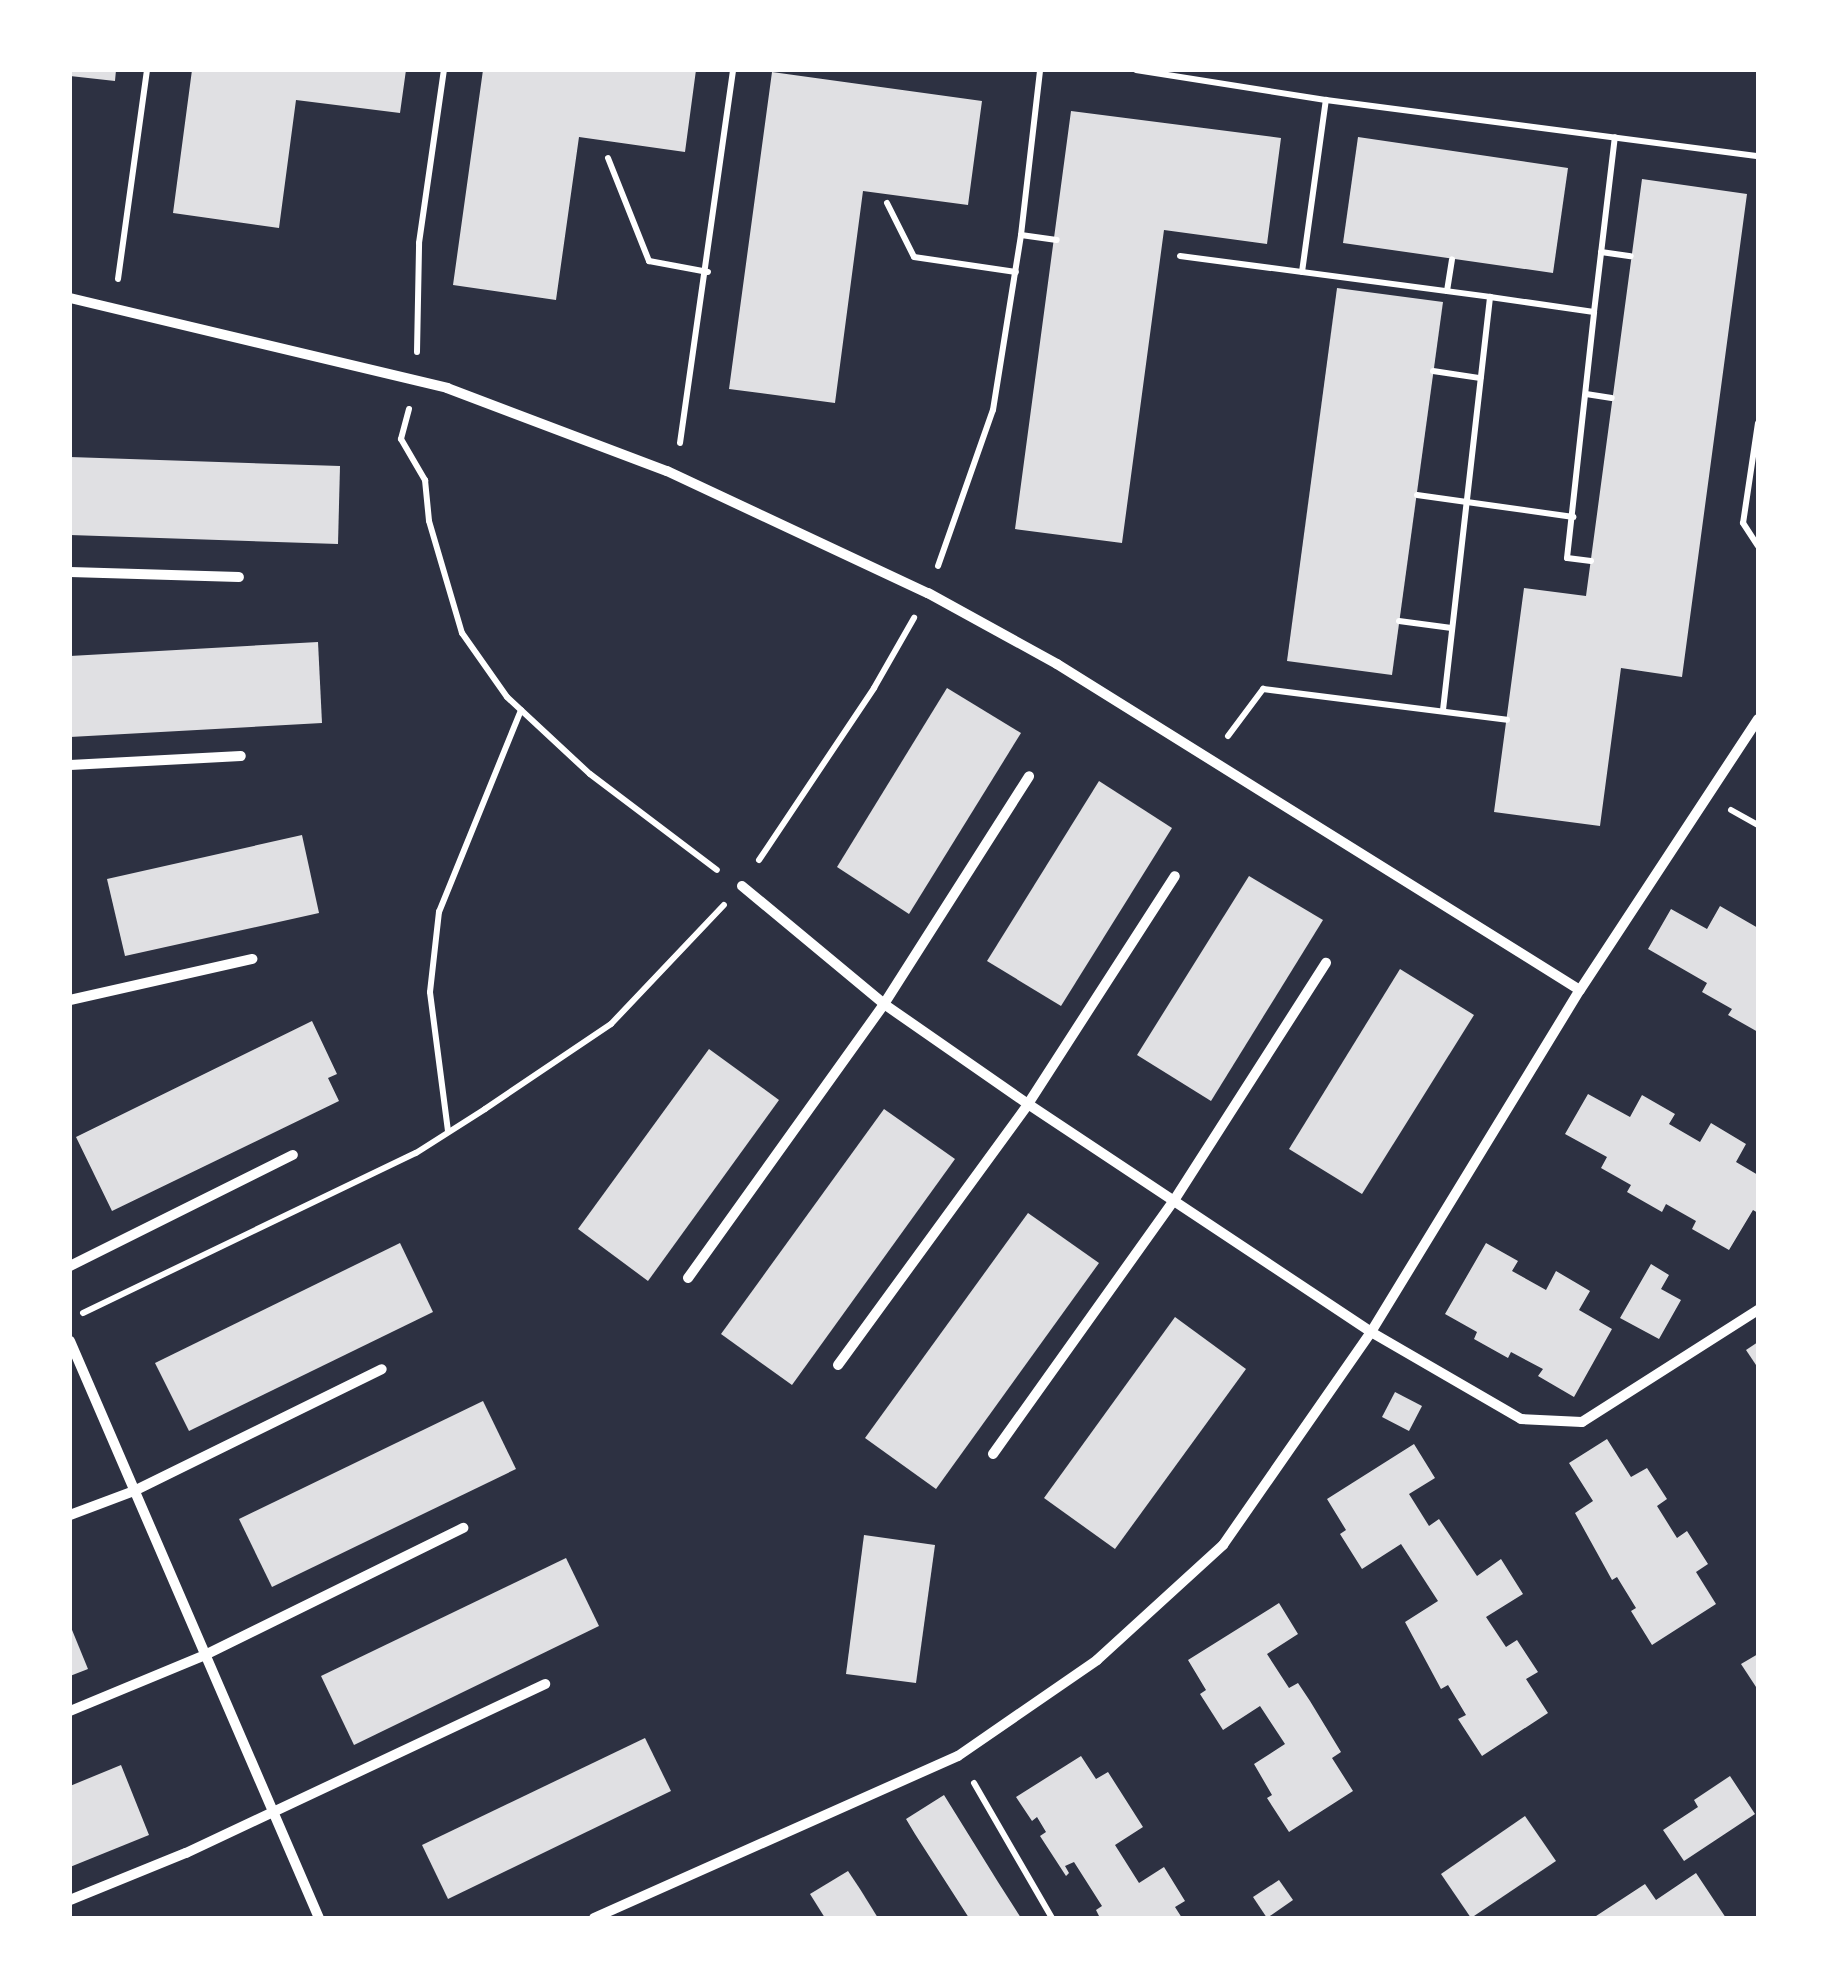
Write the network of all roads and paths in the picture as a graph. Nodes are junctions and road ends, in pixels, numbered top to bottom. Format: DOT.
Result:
graph roads {
  1 [pos="147,70"];
  2 [pos="444,70"];
  3 [pos="733,70"];
  4 [pos="1040,70"];
  5 [pos="1136,70"];
  6 [pos="1326,100"];
  7 [pos="1615,137"];
  8 [pos="1758,156"];
  9 [pos="608,158"];
  10 [pos="887,204"];
  11 [pos="1022,235"];
  12 [pos="1057,240"];
  13 [pos="1601,252"];
  14 [pos="1180,256"];
  15 [pos="1632,256"];
  16 [pos="1452,258"];
  17 [pos="708,272"];
  18 [pos="1016,272"];
  19 [pos="1302,272"];
  20 [pos="1447,291"];
  21 [pos="1490,297"];
  22 [pos="70,298"];
  23 [pos="114,305"];
  24 [pos="1594,312"];
  25 [pos="1434,371"];
  26 [pos="1480,378"];
  27 [pos="416,380"];
  28 [pos="1586,394"];
  29 [pos="1612,398"];
  30 [pos="1758,423"];
  31 [pos="667,471"];
  32 [pos="1416,496"];
  33 [pos="1466,502"];
  34 [pos="1573,517"];
  35 [pos="1758,546"];
  36 [pos="1590,561"];
  37 [pos="70,572"];
  38 [pos="239,577"];
  39 [pos="928,593"];
  40 [pos="1399,621"];
  41 [pos="1452,628"];
  42 [pos="520,710"];
  43 [pos="1444,710"];
  44 [pos="1758,719"];
  45 [pos="1506,720"];
  46 [pos="241,756"];
  47 [pos="1212,757"];
  48 [pos="70,765"];
  49 [pos="1029,776"];
  50 [pos="1176,876"];
  51 [pos="742,886"];
  52 [pos="252,959"];
  53 [pos="1326,962"];
  54 [pos="1580,990"];
  55 [pos="70,1000"];
  56 [pos="884,1004"];
  57 [pos="1028,1104"];
  58 [pos="448,1132"];
  59 [pos="293,1155"];
  60 [pos="1173,1202"];
  61 [pos="70,1266"];
  62 [pos="688,1278"];
  63 [pos="1758,1310"];
  64 [pos="70,1320"];
  65 [pos="1371,1332"];
  66 [pos="70,1341"];
  67 [pos="838,1366"];
  68 [pos="382,1369"];
  69 [pos="993,1454"];
  70 [pos="134,1490"];
  71 [pos="70,1516"];
  72 [pos="464,1528"];
  73 [pos="205,1654"];
  74 [pos="545,1684"];
  75 [pos="70,1710"];
  76 [pos="958,1756"];
  77 [pos="272,1811"];
  78 [pos="70,1900"];
  79 [pos="319,1918"];
  80 [pos="594,1918"];
  81 [pos="1052,1918"];
  1 -- 23 [label="path"];
  2 -- 27 [label="path"];
  3 -- 17 [label="path"];
  4 -- 11 [label="path"];
  5 -- 6 [label="path"];
  6 -- 7 [label="path"];
  6 -- 19 [label="path"];
  7 -- 8 [label="path"];
  7 -- 13 [label="path"];
  9 -- 17 [label="path"];
  10 -- 18 [label="path"];
  11 -- 12 [label="path"];
  11 -- 18 [label="path"];
  13 -- 15 [label="path"];
  13 -- 24 [label="path"];
  14 -- 19 [label="path"];
  16 -- 20 [label="path"];
  17 -- 31 [label="path"];
  18 -- 39 [label="path"];
  19 -- 20 [label="path"];
  20 -- 21 [label="path"];
  21 -- 24 [label="path"];
  21 -- 26 [label="path"];
  22 -- 23 [label="street"];
  23 -- 27 [label="street"];
  24 -- 28 [label="path"];
  25 -- 26 [label="path"];
  26 -- 33 [label="path"];
  27 -- 31 [label="street"];
  27 -- 42 [label="path"];
  28 -- 29 [label="path"];
  28 -- 34 [label="path"];
  30 -- 35 [label="path"];
  31 -- 39 [label="street"];
  32 -- 33 [label="path"];
  33 -- 34 [label="path"];
  33 -- 41 [label="path"];
  34 -- 36 [label="path"];
  37 -- 38 [label="street"];
  39 -- 47 [label="street"];
  39 -- 51 [label="path"];
  40 -- 41 [label="path"];
  41 -- 43 [label="path"];
  42 -- 51 [label="path"];
  42 -- 58 [label="path"];
  43 -- 45 [label="path"];
  43 -- 47 [label="path"];
  44 -- 54 [label="street"];
  46 -- 48 [label="street"];
  47 -- 54 [label="street"];
  49 -- 56 [label="street"];
  50 -- 57 [label="street"];
  51 -- 56 [label="street"];
  51 -- 58 [label="path"];
  52 -- 55 [label="street"];
  53 -- 60 [label="street"];
  54 -- 65 [label="street"];
  56 -- 57 [label="street"];
  56 -- 62 [label="street"];
  57 -- 60 [label="street"];
  57 -- 67 [label="street"];
  58 -- 64 [label="path"];
  59 -- 61 [label="street"];
  60 -- 65 [label="street"];
  60 -- 69 [label="street"];
  63 -- 65 [label="street"];
  65 -- 76 [label="street"];
  66 -- 70 [label="street"];
  68 -- 70 [label="street"];
  70 -- 71 [label="street"];
  70 -- 73 [label="street"];
  72 -- 73 [label="street"];
  73 -- 75 [label="street"];
  73 -- 77 [label="street"];
  74 -- 77 [label="street"];
  76 -- 80 [label="street"];
  76 -- 81 [label="path"];
  77 -- 78 [label="street"];
  77 -- 79 [label="street"];
}
